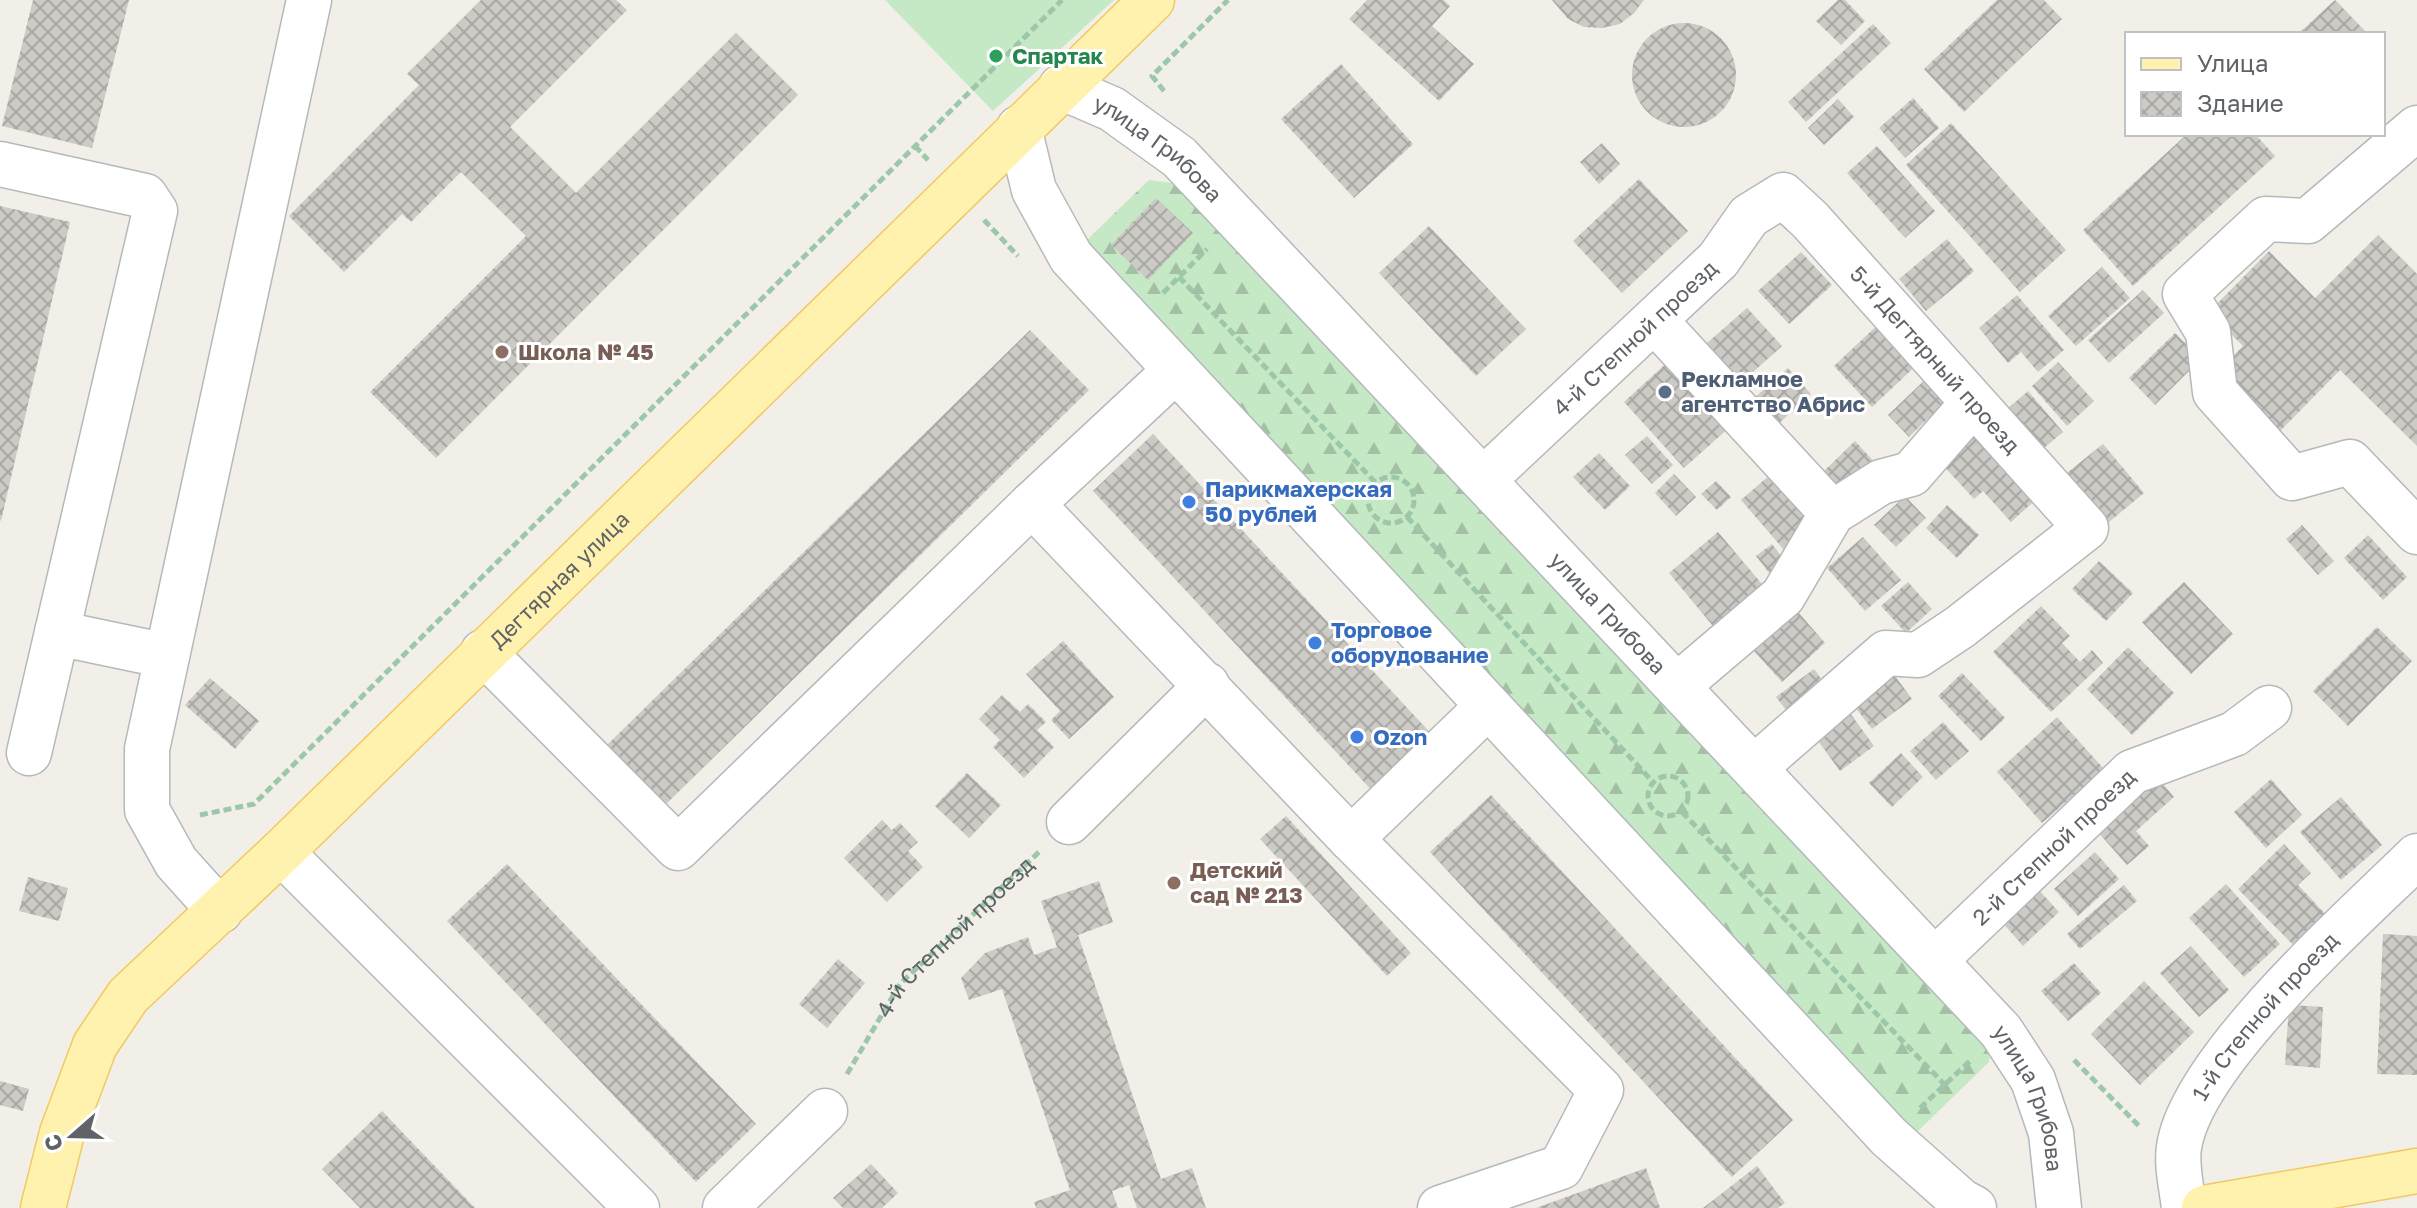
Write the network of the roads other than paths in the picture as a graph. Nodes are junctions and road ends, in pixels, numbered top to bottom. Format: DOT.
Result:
graph roads {
  1 [pos="309,0"];
  2 [pos="1152,0"];
  3 [pos="1061,87"];
  4 [pos="1019,128"];
  5 [pos="2417,128"];
  6 [pos="0,164"];
  7 [pos="1783,195"];
  8 [pos="1655,321"];
  9 [pos="1176,370"];
  10 [pos="1973,403"];
  11 [pos="1483,480"];
  12 [pos="1032,504"];
  13 [pos="1832,513"];
  14 [pos="2417,532"];
  15 [pos="57,633"];
  16 [pos="483,652"];
  17 [pos="167,656"];
  18 [pos="1207,685"];
  19 [pos="1677,686"];
  20 [pos="1488,706"];
  21 [pos="2269,708"];
  22 [pos="29,753"];
  23 [pos="1755,767"];
  24 [pos="1069,822"];
  25 [pos="1351,839"];
  26 [pos="281,852"];
  27 [pos="2417,856"];
  28 [pos="220,911"];
  29 [pos="1935,960"];
  30 [pos="825,1111"];
  31 [pos="2417,1171"];
  32 [pos="43,1208"];
  33 [pos="637,1208"];
  34 [pos="725,1208"];
  35 [pos="1440,1208"];
  36 [pos="1974,1208"];
  37 [pos="2059,1208"];
  38 [pos="2184,1208"];
  39 [pos="2204,1208"];
  1 -- 17 [label="street"];
  2 -- 3 [label="main road, Дегтярная улица"];
  3 -- 4 [label="main road, Дегтярная улица"];
  3 -- 11 [label="street, улица Грибова"];
  4 -- 9 [label="street"];
  4 -- 16 [label="main road, Дегтярная улица"];
  5 -- 14 [label="street"];
  6 -- 15 [label="street"];
  7 -- 8 [label="street, 4-й Степной проезд"];
  7 -- 10 [label="street, 5-й Дегтярный проезд"];
  8 -- 11 [label="street, 4-й Степной проезд"];
  8 -- 13 [label="street"];
  9 -- 12 [label="street"];
  9 -- 20 [label="street"];
  10 -- 13 [label="street"];
  10 -- 23 [label="street, 5-й Дегтярный проезд"];
  11 -- 19 [label="street, улица Грибова"];
  12 -- 16 [label="street"];
  12 -- 18 [label="street"];
  13 -- 19 [label="street"];
  15 -- 17 [label="street"];
  15 -- 22 [label="street"];
  16 -- 26 [label="main road, Дегтярная улица"];
  17 -- 28 [label="street"];
  18 -- 24 [label="street"];
  18 -- 25 [label="street"];
  19 -- 23 [label="street, улица Грибова"];
  20 -- 25 [label="street"];
  20 -- 36 [label="street"];
  21 -- 29 [label="street, 2-й Степной проезд"];
  23 -- 29 [label="street, улица Грибова"];
  25 -- 35 [label="street"];
  26 -- 28 [label="main road, Дегтярная улица"];
  26 -- 33 [label="street"];
  27 -- 38 [label="street, 1-й Степной проезд"];
  28 -- 32 [label="main road, Дегтярная улица"];
  29 -- 37 [label="street, улица Грибова"];
  30 -- 34 [label="street"];
  31 -- 39 [label="main road"];
}
